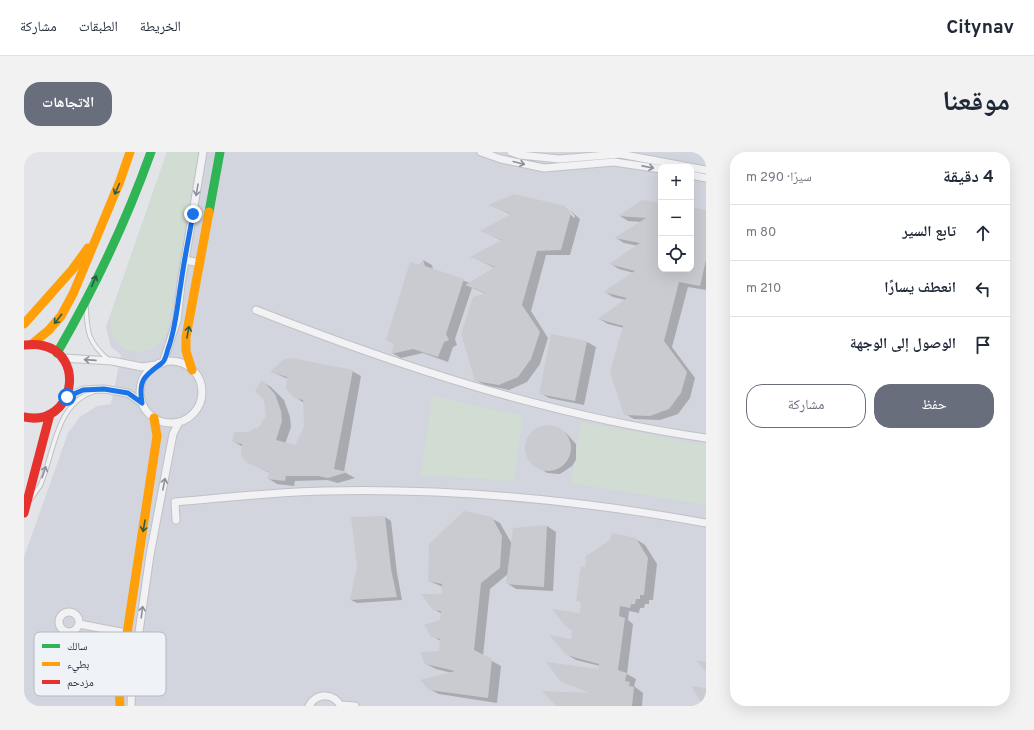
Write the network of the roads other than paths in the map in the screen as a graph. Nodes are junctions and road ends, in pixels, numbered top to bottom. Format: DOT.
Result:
graph roads {
  1 [pos="130,152"];
  2 [pos="151,152"];
  3 [pos="203,152"];
  4 [pos="220,152"];
  5 [pos="482,152"];
  6 [pos="511,152"];
  7 [pos="658,169"];
  8 [pos="706,170"];
  9 [pos="694,176"];
  10 [pos="706,178"];
  11 [pos="97,236"];
  12 [pos="185,260"];
  13 [pos="200,263"];
  14 [pos="86,302"];
  15 [pos="256,310"];
  16 [pos="24,324"];
  17 [pos="28,344"];
  18 [pos="60,355"];
  19 [pos="112,362"];
  20 [pos="160,364"];
  21 [pos="192,370"];
  22 [pos="104,389"];
  23 [pos="67,397"];
  24 [pos="142,403"];
  25 [pos="50,414"];
  26 [pos="24,417"];
  27 [pos="154,418"];
  28 [pos="178,424"];
  29 [pos="706,438"];
  30 [pos="25,509"];
  31 [pos="176,520"];
  32 [pos="706,523"];
  33 [pos="139,553"];
  34 [pos="150,556"];
  35 [pos="79,624"];
  36 [pos="121,632"];
  37 [pos="126,632"];
  38 [pos="139,632"];
  39 [pos="120,696"];
  40 [pos="131,696"];
  41 [pos="120,706"];
  42 [pos="131,706"];
  43 [pos="309,706"];
  44 [pos="341,706"];
  45 [pos="355,706"];
  1 -- 11 [label="main road, one-way"];
  14 -- 2 [label="main road, one-way"];
  3 -- 12 [label="street, one-way"];
  4 -- 13 [label="main road"];
  5 -- 7 [label="street, one-way"];
  6 -- 8 [label="street"];
  9 -- 10 [label="street"];
  11 -- 16 [label="main road"];
  11 -- 17 [label="main road, one-way"];
  12 -- 13 [label="street"];
  12 -- 20 [label="street"];
  21 -- 13 [label="main road, one-way"];
  14 -- 18 [label="main road"];
  14 -- 19 [label="lane"];
  15 -- 29 [label="street"];
  17 -- 18 [label="main road"];
  19 -- 18 [label="street, one-way"];
  18 -- 23 [label="main road"];
  19 -- 20 [label="street"];
  20 -- 21 [label="street"];
  20 -- 24 [label="street"];
  21 -- 28 [label="street"];
  22 -- 23 [label="street"];
  22 -- 24 [label="street"];
  30 -- 22 [label="lane, one-way"];
  23 -- 25 [label="main road"];
  24 -- 27 [label="street"];
  25 -- 26 [label="main road"];
  25 -- 30 [label="main road"];
  27 -- 28 [label="street"];
  27 -- 33 [label="main road, one-way"];
  34 -- 28 [label="street, one-way"];
  31 -- 32 [label="street"];
  33 -- 34 [label="street"];
  33 -- 37 [label="main road"];
  38 -- 34 [label="street, one-way"];
  35 -- 36 [label="street"];
  39 -- 41 [label="main road"];
  42 -- 40 [label="street, one-way"];
  43 -- 44 [label="street"];
  44 -- 45 [label="street"];
}
